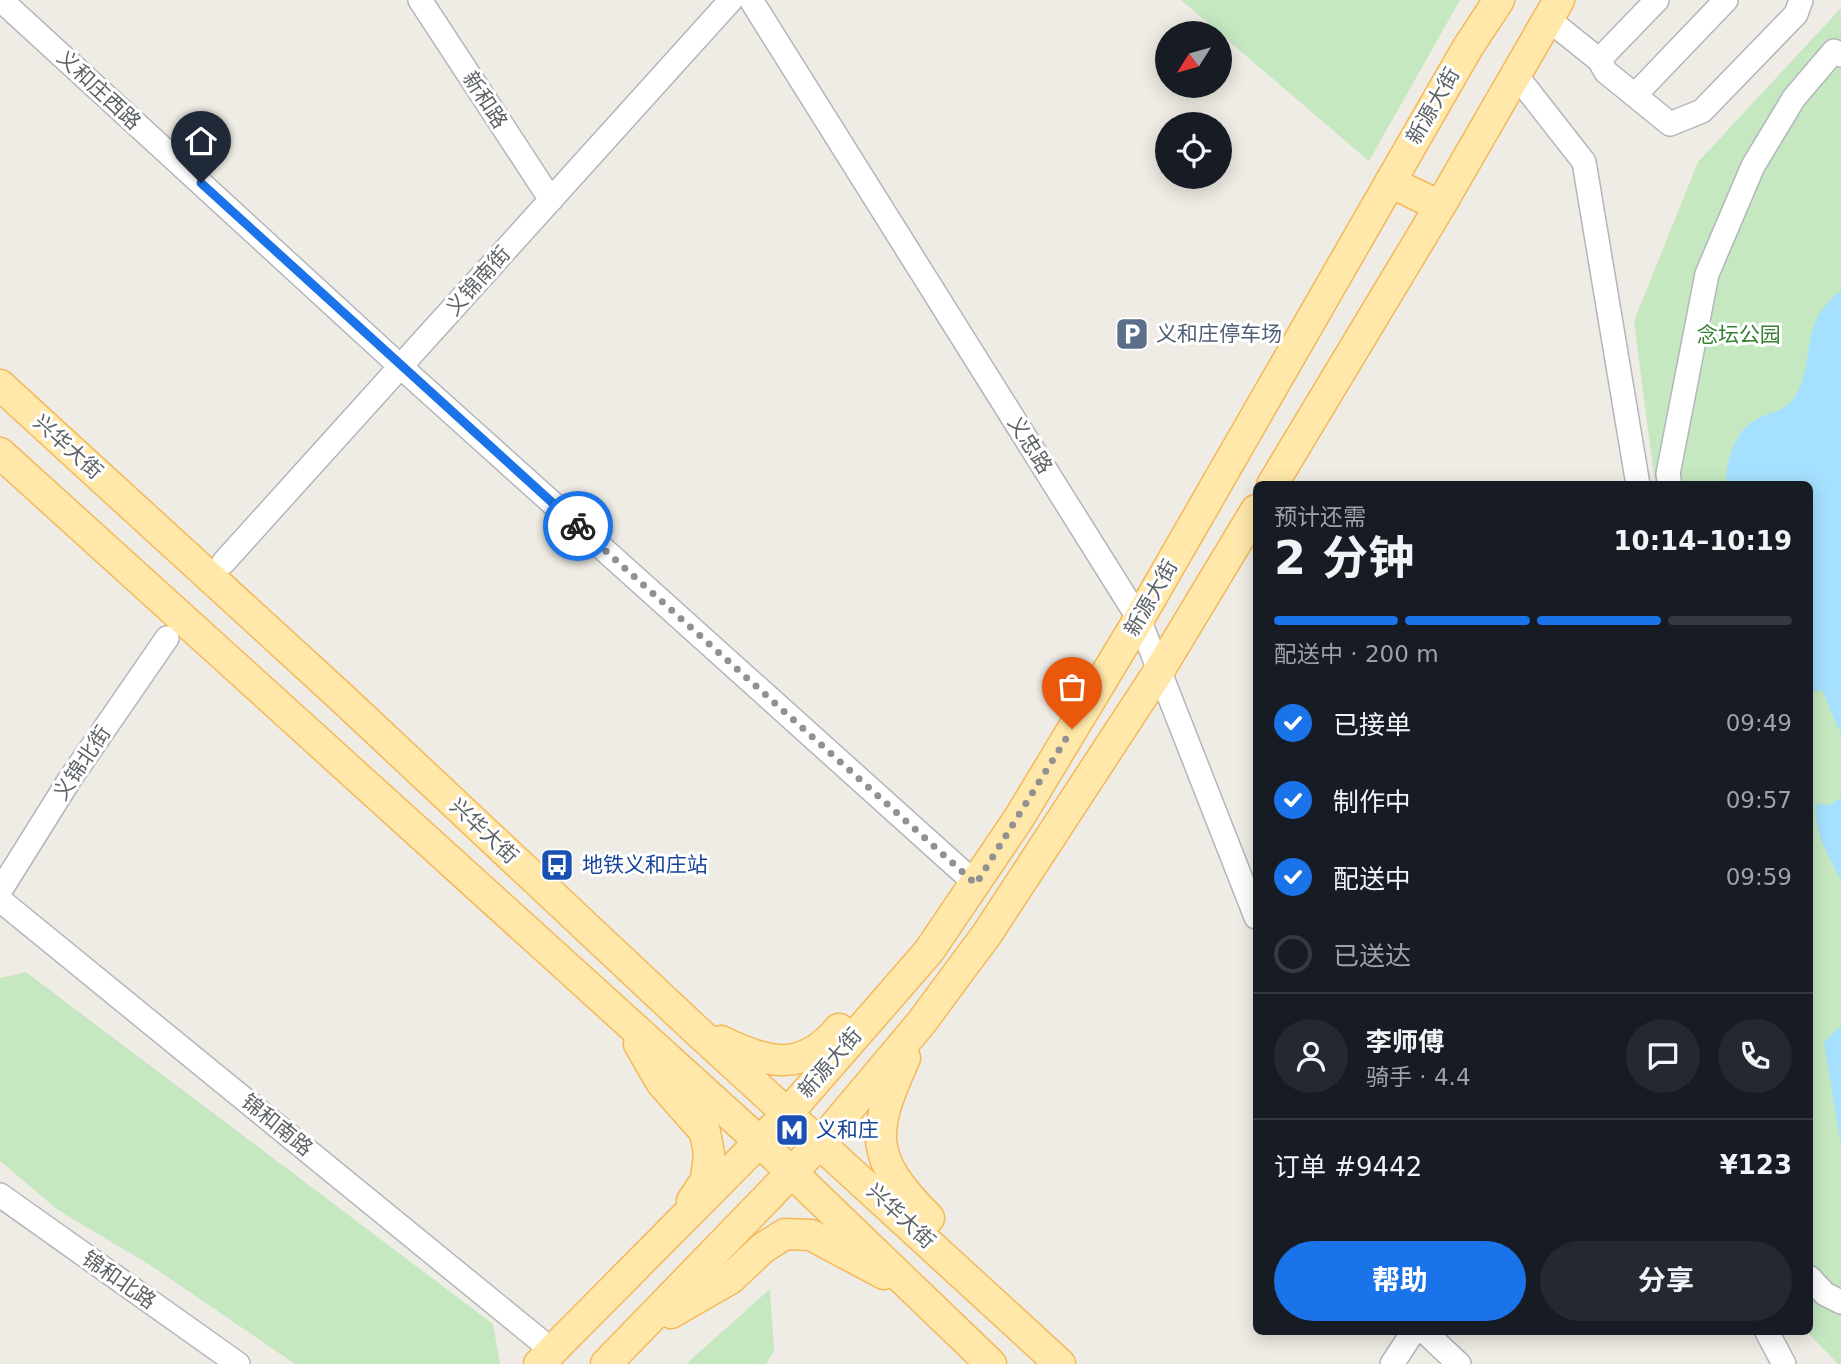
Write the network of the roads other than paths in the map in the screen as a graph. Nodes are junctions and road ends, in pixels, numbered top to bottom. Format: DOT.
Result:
graph roads {
  1 [pos="1,0"];
  2 [pos="420,0"];
  3 [pos="731,0"];
  4 [pos="751,0"];
  5 [pos="1499,0"];
  6 [pos="1657,0"];
  7 [pos="1726,0"];
  8 [pos="1801,0"];
  9 [pos="1554,10"];
  10 [pos="1841,55"];
  11 [pos="1599,60"];
  12 [pos="1516,75"];
  13 [pos="1636,94"];
  14 [pos="1390,182"];
  15 [pos="551,200"];
  16 [pos="1440,206"];
  17 [pos="401,366"];
  18 [pos="0,385"];
  19 [pos="0,453"];
  20 [pos="1274,481"];
  21 [pos="1636,481"];
  22 [pos="1669,481"];
  23 [pos="1253,515"];
  24 [pos="224,562"];
  25 [pos="1139,619"];
  26 [pos="167,638"];
  27 [pos="1159,671"];
  28 [pos="976,884"];
  29 [pos="0,891"];
  30 [pos="0,900"];
  31 [pos="1253,909"];
  32 [pos="929,951"];
  33 [pos="623,1016"];
  34 [pos="921,1023"];
  35 [pos="696,1030"];
  36 [pos="788,1113"];
  37 [pos="760,1142"];
  38 [pos="821,1142"];
  39 [pos="792,1174"];
  40 [pos="0,1195"];
  41 [pos="650,1253"];
  42 [pos="1813,1281"];
  43 [pos="910,1287"];
  44 [pos="985,1294"];
  45 [pos="1841,1302"];
  46 [pos="640,1331"];
  47 [pos="1411,1335"];
  48 [pos="1427,1335"];
  49 [pos="1769,1335"];
  50 [pos="546,1357"];
  51 [pos="238,1364"];
  52 [pos="606,1364"];
  53 [pos="990,1364"];
  54 [pos="1060,1364"];
  55 [pos="1392,1364"];
  56 [pos="1459,1364"];
  57 [pos="1784,1364"];
  1 -- 17 [label="street, 义和庄西路"];
  2 -- 15 [label="street, 新和路"];
  3 -- 15 [label="street, 义锦南街"];
  4 -- 25 [label="street, 义忠路"];
  5 -- 14 [label="main road, 新源大街"];
  6 -- 11 [label="street"];
  7 -- 13 [label="street"];
  8 -- 13 [label="street"];
  9 -- 11 [label="street"];
  9 -- 12 [label="main road"];
  10 -- 22 [label="street"];
  11 -- 13 [label="street"];
  12 -- 16 [label="main road"];
  12 -- 21 [label="street"];
  14 -- 16 [label="main road"];
  14 -- 25 [label="main road, 新源大街"];
  15 -- 17 [label="street, 义锦南街"];
  16 -- 20 [label="main road"];
  17 -- 24 [label="street, 义锦南街"];
  17 -- 28 [label="street, 义和庄西路"];
  18 -- 35 [label="main road, 兴华大街"];
  19 -- 33 [label="main road"];
  23 -- 27 [label="main road"];
  25 -- 27 [label="street, 义忠路"];
  25 -- 28 [label="main road, 新源大街"];
  26 -- 29 [label="street, 义锦北街"];
  27 -- 31 [label="street, 义忠路"];
  27 -- 34 [label="main road"];
  28 -- 32 [label="main road, 新源大街"];
  30 -- 50 [label="street, 锦和南路"];
  32 -- 35 [label="main road"];
  32 -- 36 [label="main road, 新源大街"];
  33 -- 37 [label="main road"];
  33 -- 41 [label="main road"];
  34 -- 38 [label="main road"];
  34 -- 44 [label="main road"];
  35 -- 36 [label="main road, 兴华大街"];
  36 -- 37 [label="main road, 新源大街"];
  36 -- 38 [label="main road, 兴华大街"];
  37 -- 39 [label="main road"];
  37 -- 41 [label="main road, 新源大街"];
  38 -- 39 [label="main road"];
  38 -- 44 [label="main road, 兴华大街"];
  39 -- 43 [label="main road"];
  39 -- 46 [label="main road"];
  40 -- 51 [label="street, 锦和北路"];
  41 -- 50 [label="main road, 新源大街"];
  42 -- 45 [label="street"];
  43 -- 46 [label="main road"];
  43 -- 53 [label="main road"];
  44 -- 54 [label="main road, 兴华大街"];
  46 -- 52 [label="main road"];
  47 -- 55 [label="street"];
  48 -- 56 [label="street"];
  49 -- 57 [label="street"];
}
